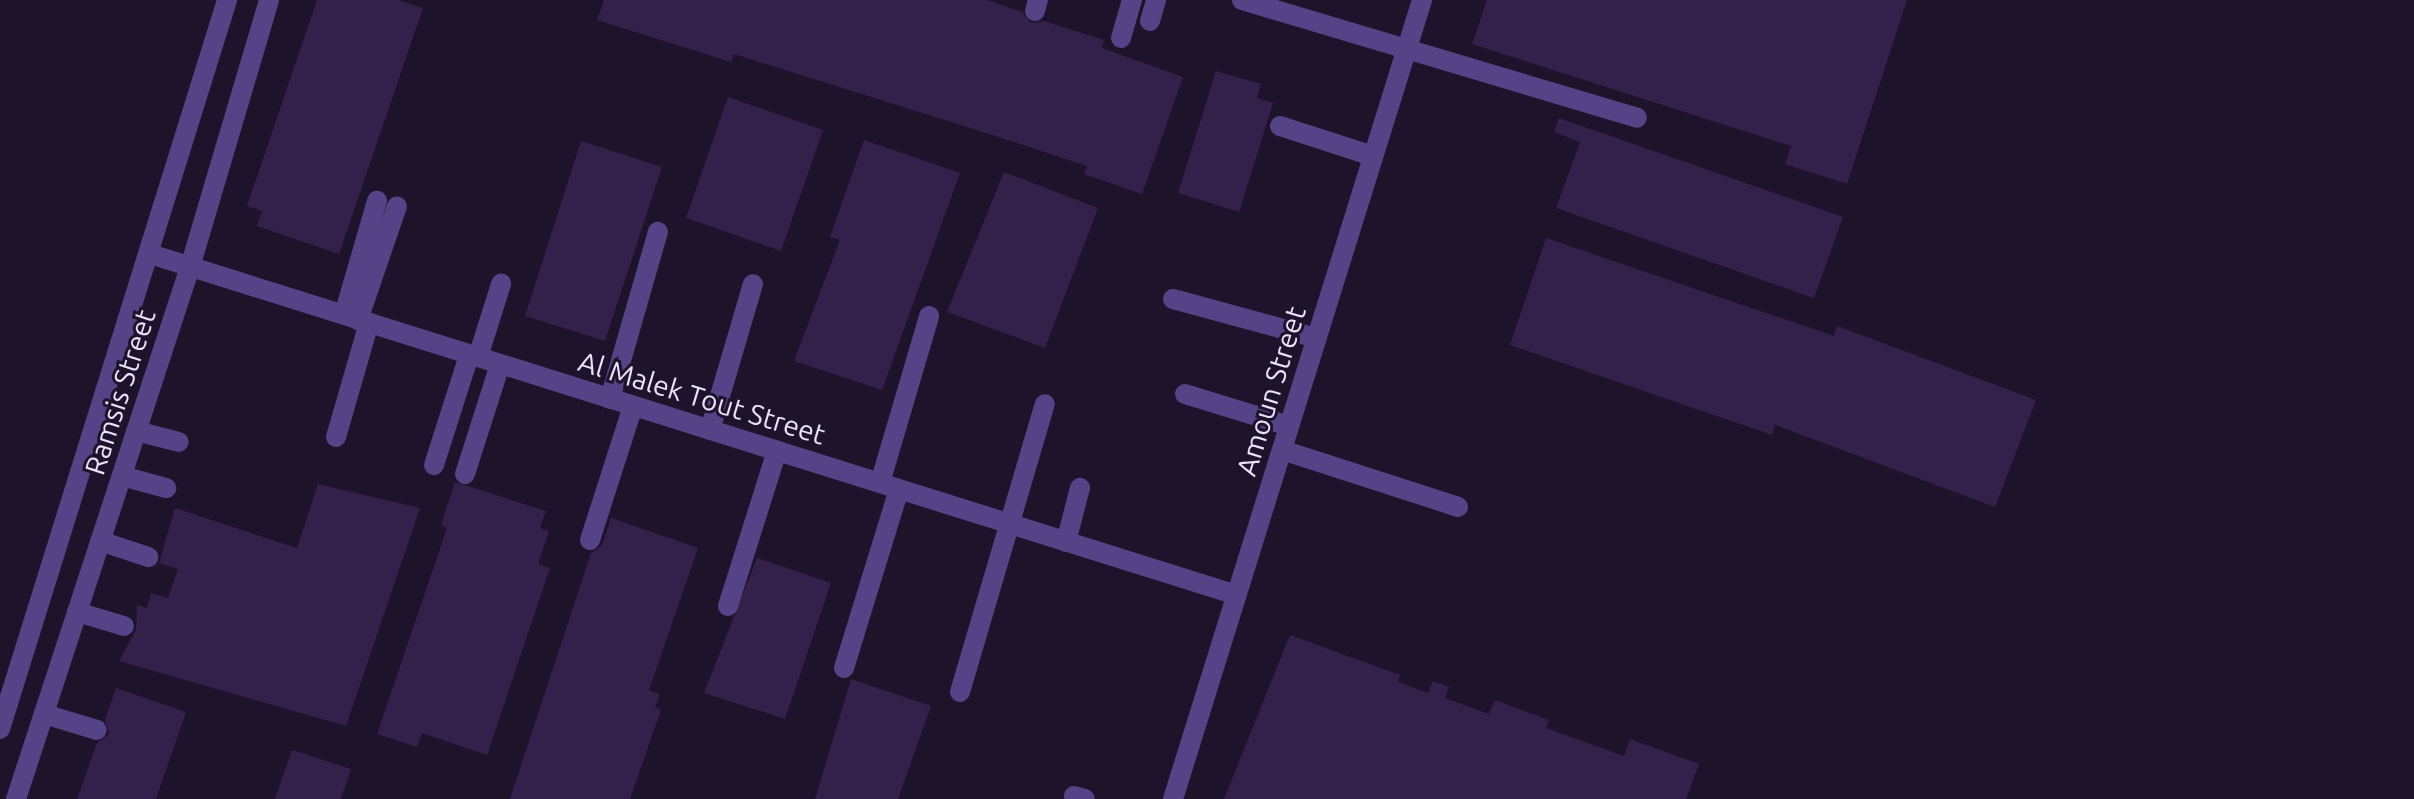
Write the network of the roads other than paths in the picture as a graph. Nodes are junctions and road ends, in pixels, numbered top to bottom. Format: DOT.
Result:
graph roads {
  1 [pos="227,0"];
  2 [pos="269,0"];
  3 [pos="1132,0"];
  4 [pos="1156,0"];
  5 [pos="1242,0"];
  6 [pos="1422,0"];
  7 [pos="1150,21"];
  8 [pos="1121,38"];
  9 [pos="1406,50"];
  10 [pos="1637,118"];
  11 [pos="1280,126"];
  12 [pos="1373,156"];
  13 [pos="387,203"];
  14 [pos="658,232"];
  15 [pos="150,254"];
  16 [pos="190,267"];
  17 [pos="501,284"];
  18 [pos="753,284"];
  19 [pos="1173,299"];
  20 [pos="929,316"];
  21 [pos="357,319"];
  22 [pos="1317,338"];
  23 [pos="474,356"];
  24 [pos="500,364"];
  25 [pos="1185,394"];
  26 [pos="610,399"];
  27 [pos="1045,404"];
  28 [pos="633,406"];
  29 [pos="1289,426"];
  30 [pos="710,430"];
  31 [pos="136,431"];
  32 [pos="336,437"];
  33 [pos="179,442"];
  34 [pos="1282,450"];
  35 [pos="777,451"];
  36 [pos="434,465"];
  37 [pos="465,474"];
  38 [pos="122,476"];
  39 [pos="889,486"];
  40 [pos="166,488"];
  41 [pos="1080,488"];
  42 [pos="1458,507"];
  43 [pos="1010,524"];
  44 [pos="590,540"];
  45 [pos="100,541"];
  46 [pos="1066,542"];
  47 [pos="148,557"];
  48 [pos="1237,595"];
  49 [pos="728,606"];
  50 [pos="77,612"];
  51 [pos="124,626"];
  52 [pos="844,668"];
  53 [pos="960,692"];
  54 [pos="44,714"];
  55 [pos="0,729"];
  56 [pos="97,730"];
  57 [pos="16,799"];
  58 [pos="1173,799"];
  1 -- 15 [label="street, Ramsis Street"];
  2 -- 16 [label="street, Ramsis Street"];
  3 -- 8 [label="street"];
  4 -- 7 [label="street"];
  5 -- 9 [label="street"];
  6 -- 9 [label="street, Amoun Street"];
  9 -- 10 [label="street"];
  9 -- 12 [label="street, Amoun Street"];
  11 -- 12 [label="street"];
  12 -- 22 [label="street, Amoun Street"];
  13 -- 21 [label="street"];
  14 -- 26 [label="street"];
  15 -- 16 [label="street, Al Malek Tout Street"];
  15 -- 55 [label="street, Ramsis Street"];
  16 -- 21 [label="street, Al Malek Tout Street"];
  16 -- 31 [label="street, Ramsis Street"];
  17 -- 23 [label="street"];
  18 -- 30 [label="street"];
  19 -- 22 [label="street"];
  20 -- 39 [label="street"];
  21 -- 23 [label="street, Al Malek Tout Street"];
  21 -- 32 [label="street"];
  22 -- 29 [label="street, Amoun Street"];
  23 -- 24 [label="street, Al Malek Tout Street"];
  23 -- 36 [label="street"];
  24 -- 26 [label="street, Al Malek Tout Street"];
  24 -- 37 [label="street"];
  25 -- 29 [label="street"];
  26 -- 28 [label="street, Al Malek Tout Street"];
  27 -- 43 [label="street"];
  28 -- 30 [label="street, Al Malek Tout Street"];
  28 -- 44 [label="street"];
  29 -- 34 [label="street, Amoun Street"];
  30 -- 35 [label="street, Al Malek Tout Street"];
  31 -- 33 [label="street"];
  31 -- 38 [label="street, Ramsis Street"];
  34 -- 42 [label="street"];
  34 -- 48 [label="street, Amoun Street"];
  35 -- 39 [label="street, Al Malek Tout Street"];
  35 -- 49 [label="street"];
  38 -- 40 [label="street"];
  38 -- 45 [label="street, Ramsis Street"];
  39 -- 43 [label="street, Al Malek Tout Street"];
  39 -- 52 [label="street"];
  41 -- 46 [label="street"];
  43 -- 46 [label="street, Al Malek Tout Street"];
  43 -- 53 [label="street"];
  45 -- 47 [label="street"];
  45 -- 50 [label="street, Ramsis Street"];
  46 -- 48 [label="street, Al Malek Tout Street"];
  48 -- 58 [label="street, Amoun Street"];
  50 -- 51 [label="street"];
  50 -- 54 [label="street, Ramsis Street"];
  54 -- 56 [label="street"];
  54 -- 57 [label="street, Ramsis Street"];
}
